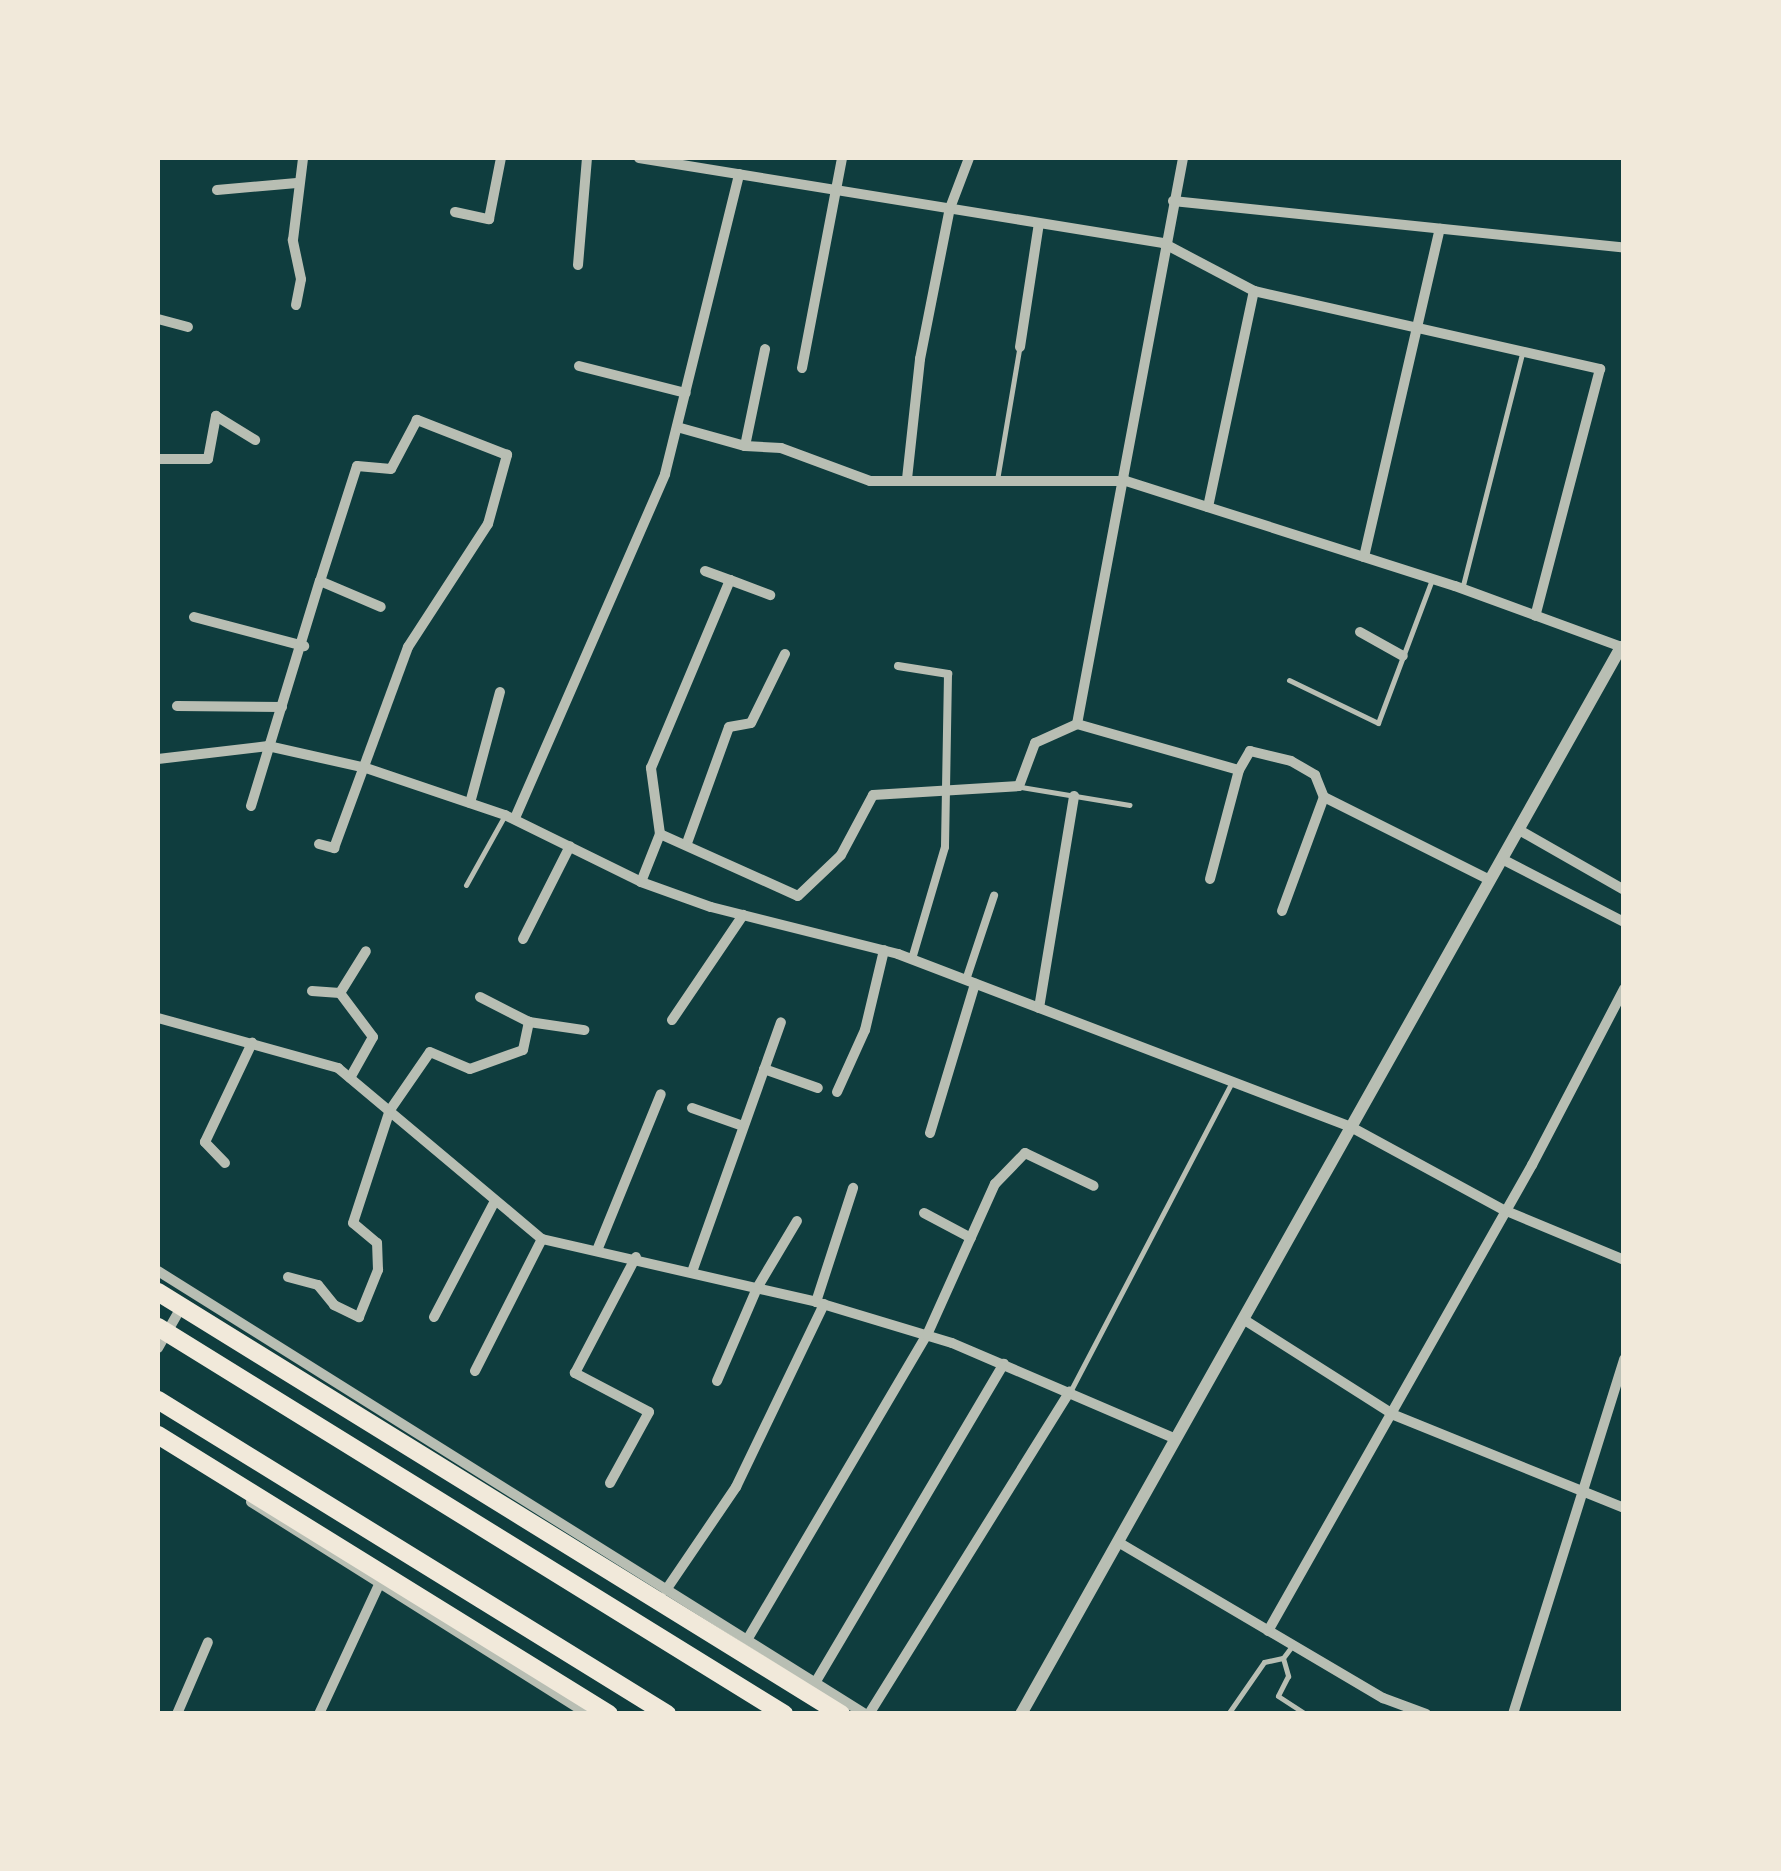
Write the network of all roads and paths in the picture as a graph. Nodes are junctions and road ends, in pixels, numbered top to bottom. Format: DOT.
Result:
graph roads {
  1 [pos="303,158"];
  2 [pos="502,158"];
  3 [pos="588,158"];
  4 [pos="639,158"];
  5 [pos="722,158"];
  6 [pos="842,158"];
  7 [pos="968,158"];
  8 [pos="1183,158"];
  9 [pos="719,170"];
  10 [pos="739,174"];
  11 [pos="298,183"];
  12 [pos="835,189"];
  13 [pos="218,190"];
  14 [pos="1173,201"];
  15 [pos="950,208"];
  16 [pos="455,212"];
  17 [pos="1039,222"];
  18 [pos="1440,229"];
  19 [pos="1164,243"];
  20 [pos="1624,248"];
  21 [pos="578,265"];
  22 [pos="1254,291"];
  23 [pos="296,305"];
  24 [pos="158,319"];
  25 [pos="188,327"];
  26 [pos="1419,327"];
  27 [pos="1020,347"];
  28 [pos="765,348"];
  29 [pos="1522,351"];
  30 [pos="579,366"];
  31 [pos="802,368"];
  32 [pos="686,393"];
  33 [pos="677,427"];
  34 [pos="255,440"];
  35 [pos="745,446"];
  36 [pos="158,458"];
  37 [pos="907,479"];
  38 [pos="997,480"];
  39 [pos="1126,480"];
  40 [pos="1208,507"];
  41 [pos="1364,557"];
  42 [pos="706,572"];
  43 [pos="1432,579"];
  44 [pos="730,580"];
  45 [pos="320,581"];
  46 [pos="1462,589"];
  47 [pos="770,595"];
  48 [pos="381,607"];
  49 [pos="1536,616"];
  50 [pos="194,617"];
  51 [pos="1360,632"];
  52 [pos="1623,644"];
  53 [pos="304,646"];
  54 [pos="785,654"];
  55 [pos="1403,656"];
  56 [pos="898,666"];
  57 [pos="1290,680"];
  58 [pos="500,692"];
  59 [pos="177,706"];
  60 [pos="282,707"];
  61 [pos="1076,724"];
  62 [pos="268,746"];
  63 [pos="158,759"];
  64 [pos="366,768"];
  65 [pos="1239,770"];
  66 [pos="1018,786"];
  67 [pos="946,789"];
  68 [pos="1074,796"];
  69 [pos="1324,797"];
  70 [pos="470,804"];
  71 [pos="251,806"];
  72 [pos="1130,806"];
  73 [pos="510,816"];
  74 [pos="1519,830"];
  75 [pos="660,834"];
  76 [pos="687,843"];
  77 [pos="319,844"];
  78 [pos="570,846"];
  79 [pos="1502,859"];
  80 [pos="1210,880"];
  81 [pos="1490,880"];
  82 [pos="641,882"];
  83 [pos="466,885"];
  84 [pos="1624,890"];
  85 [pos="994,896"];
  86 [pos="1282,911"];
  87 [pos="744,915"];
  88 [pos="1624,922"];
  89 [pos="523,939"];
  90 [pos="884,950"];
  91 [pos="366,951"];
  92 [pos="912,959"];
  93 [pos="971,982"];
  94 [pos="1624,989"];
  95 [pos="312,991"];
  96 [pos="340,993"];
  97 [pos="480,997"];
  98 [pos="1040,1008"];
  99 [pos="158,1018"];
  100 [pos="672,1020"];
  101 [pos="530,1022"];
  102 [pos="781,1022"];
  103 [pos="584,1030"];
  104 [pos="252,1044"];
  105 [pos="764,1069"];
  106 [pos="350,1078"];
  107 [pos="1230,1084"];
  108 [pos="818,1088"];
  109 [pos="837,1092"];
  110 [pos="661,1094"];
  111 [pos="692,1108"];
  112 [pos="390,1110"];
  113 [pos="742,1126"];
  114 [pos="1352,1127"];
  115 [pos="930,1133"];
  116 [pos="225,1162"];
  117 [pos="1094,1186"];
  118 [pos="852,1188"];
  119 [pos="495,1201"];
  120 [pos="1504,1210"];
  121 [pos="924,1213"];
  122 [pos="797,1221"];
  123 [pos="971,1238"];
  124 [pos="542,1239"];
  125 [pos="598,1248"];
  126 [pos="636,1258"];
  127 [pos="1624,1260"];
  128 [pos="158,1271"];
  129 [pos="692,1272"];
  130 [pos="288,1277"];
  131 [pos="757,1288"];
  132 [pos="158,1292"];
  133 [pos="189,1292"];
  134 [pos="820,1303"];
  135 [pos="434,1317"];
  136 [pos="1243,1319"];
  137 [pos="158,1327"];
  138 [pos="927,1335"];
  139 [pos="158,1348"];
  140 [pos="1624,1360"];
  141 [pos="1004,1364"];
  142 [pos="475,1371"];
  143 [pos="717,1381"];
  144 [pos="1070,1391"];
  145 [pos="158,1400"];
  146 [pos="1394,1415"];
  147 [pos="158,1438"];
  148 [pos="1176,1438"];
  149 [pos="610,1483"];
  150 [pos="1578,1491"];
  151 [pos="1624,1508"];
  152 [pos="1118,1542"];
  153 [pos="379,1585"];
  154 [pos="666,1590"];
  155 [pos="1268,1631"];
  156 [pos="747,1640"];
  157 [pos="208,1642"];
  158 [pos="1292,1646"];
  159 [pos="1283,1658"];
  160 [pos="817,1691"];
  161 [pos="178,1714"];
  162 [pos="318,1714"];
  163 [pos="587,1714"];
  164 [pos="610,1714"];
  165 [pos="668,1714"];
  166 [pos="784,1714"];
  167 [pos="842,1714"];
  168 [pos="867,1714"];
  169 [pos="1021,1714"];
  170 [pos="1228,1714"];
  171 [pos="1306,1714"];
  172 [pos="1426,1714"];
  173 [pos="1513,1714"];
  1 -- 11 [label="street"];
  2 -- 16 [label="street"];
  3 -- 21 [label="street"];
  4 -- 9 [label="street"];
  5 -- 9 [label="street"];
  6 -- 12 [label="street"];
  7 -- 15 [label="street"];
  8 -- 14 [label="street"];
  9 -- 10 [label="street"];
  10 -- 12 [label="street"];
  10 -- 32 [label="street"];
  11 -- 13 [label="street"];
  11 -- 23 [label="street"];
  12 -- 15 [label="street"];
  12 -- 31 [label="street"];
  14 -- 18 [label="street"];
  14 -- 19 [label="street"];
  15 -- 17 [label="street"];
  15 -- 37 [label="street"];
  17 -- 19 [label="street"];
  17 -- 27 [label="street"];
  18 -- 20 [label="street"];
  18 -- 26 [label="street"];
  19 -- 22 [label="street"];
  19 -- 39 [label="street"];
  22 -- 26 [label="street"];
  22 -- 40 [label="street"];
  24 -- 25 [label="street"];
  26 -- 29 [label="street"];
  26 -- 41 [label="street"];
  27 -- 38 [label="lane"];
  28 -- 35 [label="street"];
  29 -- 46 [label="lane"];
  29 -- 49 [label="street"];
  30 -- 32 [label="street"];
  32 -- 33 [label="street"];
  33 -- 35 [label="street"];
  33 -- 73 [label="street"];
  34 -- 36 [label="street"];
  35 -- 37 [label="street"];
  37 -- 38 [label="street"];
  38 -- 39 [label="street"];
  39 -- 40 [label="street"];
  39 -- 61 [label="street"];
  40 -- 41 [label="street"];
  41 -- 43 [label="street"];
  42 -- 44 [label="street"];
  43 -- 46 [label="street"];
  43 -- 55 [label="lane"];
  44 -- 47 [label="street"];
  44 -- 75 [label="street"];
  45 -- 48 [label="street"];
  45 -- 53 [label="street"];
  45 -- 64 [label="street"];
  46 -- 49 [label="street"];
  49 -- 52 [label="street"];
  50 -- 53 [label="street"];
  51 -- 55 [label="street"];
  52 -- 74 [label="street"];
  53 -- 60 [label="street"];
  54 -- 76 [label="street"];
  55 -- 57 [label="lane"];
  56 -- 67 [label="street"];
  58 -- 70 [label="street"];
  59 -- 60 [label="street"];
  60 -- 62 [label="street"];
  61 -- 65 [label="street"];
  61 -- 66 [label="street"];
  62 -- 63 [label="street"];
  62 -- 64 [label="street"];
  62 -- 71 [label="street"];
  64 -- 70 [label="street"];
  64 -- 77 [label="street"];
  65 -- 69 [label="street"];
  65 -- 80 [label="street"];
  66 -- 67 [label="street"];
  66 -- 68 [label="lane"];
  67 -- 76 [label="street"];
  67 -- 92 [label="street"];
  68 -- 72 [label="lane"];
  68 -- 98 [label="street"];
  69 -- 81 [label="street"];
  69 -- 86 [label="street"];
  70 -- 73 [label="street"];
  73 -- 78 [label="street"];
  73 -- 83 [label="lane"];
  74 -- 79 [label="street"];
  74 -- 84 [label="street"];
  75 -- 76 [label="street"];
  75 -- 82 [label="street"];
  78 -- 82 [label="street"];
  78 -- 89 [label="street"];
  79 -- 81 [label="street"];
  79 -- 88 [label="street"];
  81 -- 114 [label="street"];
  82 -- 87 [label="street"];
  85 -- 93 [label="street"];
  87 -- 90 [label="street"];
  87 -- 100 [label="street"];
  90 -- 92 [label="street"];
  90 -- 109 [label="street"];
  91 -- 96 [label="street"];
  92 -- 93 [label="street"];
  93 -- 98 [label="street"];
  93 -- 115 [label="street"];
  94 -- 120 [label="street"];
  95 -- 96 [label="street"];
  96 -- 106 [label="street"];
  97 -- 101 [label="street"];
  98 -- 107 [label="street"];
  99 -- 104 [label="street"];
  101 -- 103 [label="street"];
  101 -- 112 [label="street"];
  102 -- 105 [label="street"];
  104 -- 106 [label="street"];
  104 -- 116 [label="street"];
  105 -- 108 [label="street"];
  105 -- 113 [label="street"];
  106 -- 112 [label="street"];
  107 -- 114 [label="street"];
  107 -- 144 [label="lane"];
  110 -- 125 [label="street"];
  111 -- 113 [label="street"];
  112 -- 119 [label="street"];
  112 -- 130 [label="street"];
  113 -- 129 [label="street"];
  114 -- 120 [label="street"];
  114 -- 136 [label="street"];
  117 -- 123 [label="street"];
  118 -- 134 [label="street"];
  119 -- 124 [label="street"];
  119 -- 135 [label="street"];
  120 -- 127 [label="street"];
  120 -- 146 [label="street"];
  121 -- 123 [label="street"];
  122 -- 131 [label="street"];
  123 -- 138 [label="street"];
  124 -- 125 [label="street"];
  124 -- 142 [label="street"];
  125 -- 126 [label="street"];
  126 -- 129 [label="street"];
  126 -- 149 [label="street"];
  128 -- 133 [label="street"];
  129 -- 131 [label="street"];
  131 -- 134 [label="street"];
  131 -- 143 [label="street"];
  132 -- 160 [label="highway"];
  133 -- 139 [label="street"];
  133 -- 154 [label="street"];
  134 -- 138 [label="street"];
  134 -- 154 [label="street"];
  136 -- 146 [label="street"];
  136 -- 148 [label="street"];
  137 -- 166 [label="highway"];
  138 -- 141 [label="street"];
  138 -- 156 [label="street"];
  140 -- 150 [label="street"];
  141 -- 144 [label="street"];
  141 -- 160 [label="street"];
  144 -- 148 [label="street"];
  144 -- 168 [label="street"];
  145 -- 165 [label="highway"];
  146 -- 150 [label="street"];
  146 -- 155 [label="street"];
  147 -- 153 [label="street"];
  147 -- 164 [label="highway"];
  148 -- 152 [label="street"];
  150 -- 151 [label="street"];
  150 -- 173 [label="street"];
  152 -- 155 [label="street"];
  152 -- 169 [label="street"];
  153 -- 162 [label="street"];
  153 -- 163 [label="street"];
  154 -- 156 [label="street"];
  155 -- 158 [label="street"];
  156 -- 160 [label="street"];
  157 -- 161 [label="street"];
  158 -- 159 [label="lane"];
  158 -- 172 [label="street"];
  159 -- 170 [label="lane"];
  159 -- 171 [label="lane"];
  160 -- 167 [label="highway"];
  160 -- 168 [label="street"];
}
